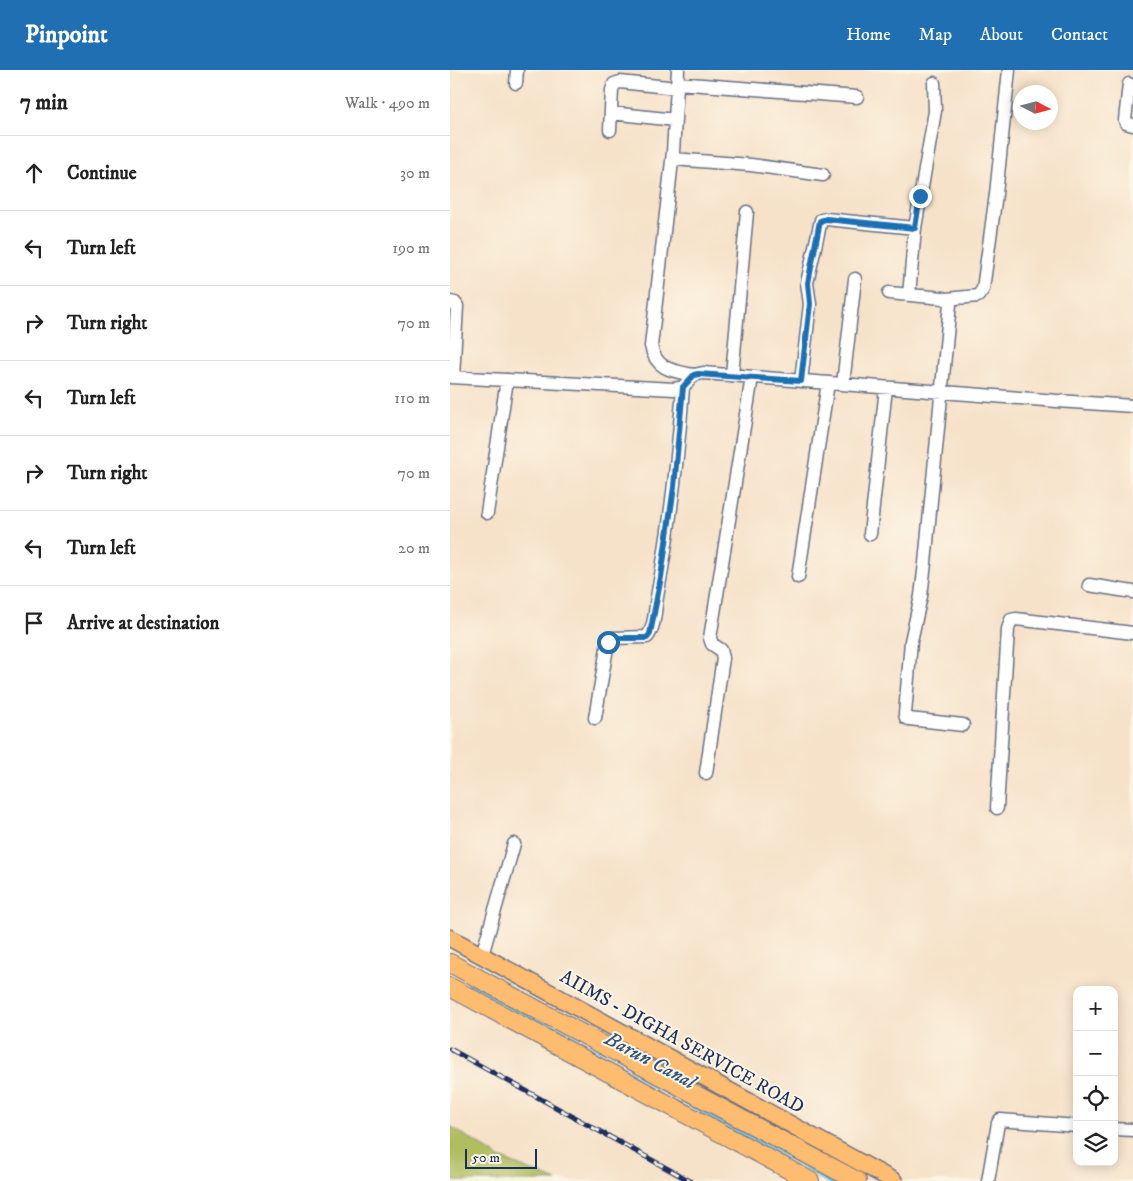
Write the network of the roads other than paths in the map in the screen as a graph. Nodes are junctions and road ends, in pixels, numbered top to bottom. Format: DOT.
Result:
graph roads {
  1 [pos="1009,70"];
  2 [pos="677,80"];
  3 [pos="934,83"];
  4 [pos="1129,84"];
  5 [pos="857,97"];
  6 [pos="611,113"];
  7 [pos="675,120"];
  8 [pos="1133,125"];
  9 [pos="610,130"];
  10 [pos="673,159"];
  11 [pos="823,175"];
  12 [pos="747,212"];
  13 [pos="915,228"];
  14 [pos="855,279"];
  15 [pos="889,293"];
  16 [pos="909,295"];
  17 [pos="946,299"];
  18 [pos="450,302"];
  19 [pos="694,375"];
  20 [pos="732,376"];
  21 [pos="451,377"];
  22 [pos="752,377"];
  23 [pos="507,380"];
  24 [pos="801,381"];
  25 [pos="828,383"];
  26 [pos="843,384"];
  27 [pos="683,387"];
  28 [pos="886,388"];
  29 [pos="942,392"];
  30 [pos="1133,406"];
  31 [pos="487,513"];
  32 [pos="870,534"];
  33 [pos="798,577"];
  34 [pos="1089,585"];
  35 [pos="1133,592"];
  36 [pos="1133,633"];
  37 [pos="595,718"];
  38 [pos="963,725"];
  39 [pos="706,773"];
  40 [pos="997,808"];
  41 [pos="514,844"];
  42 [pos="450,938"];
  43 [pos="482,956"];
  44 [pos="450,963"];
  45 [pos="450,987"];
  46 [pos="1073,1126"];
  47 [pos="1118,1128"];
  48 [pos="1133,1130"];
  49 [pos="810,1181"];
  50 [pos="857,1181"];
  51 [pos="894,1181"];
  52 [pos="988,1181"];
  1 -- 17 [label="street"];
  2 -- 5 [label="street"];
  2 -- 6 [label="street"];
  2 -- 7 [label="street"];
  3 -- 13 [label="street"];
  4 -- 8 [label="street"];
  6 -- 7 [label="street"];
  6 -- 9 [label="street"];
  7 -- 10 [label="street"];
  10 -- 11 [label="street"];
  10 -- 19 [label="street"];
  12 -- 20 [label="street"];
  13 -- 16 [label="street"];
  13 -- 24 [label="street"];
  14 -- 26 [label="street"];
  15 -- 16 [label="street"];
  16 -- 17 [label="street"];
  17 -- 29 [label="street"];
  18 -- 21 [label="street"];
  19 -- 20 [label="street"];
  19 -- 27 [label="street"];
  20 -- 22 [label="street"];
  21 -- 23 [label="street"];
  22 -- 24 [label="street"];
  22 -- 39 [label="street"];
  23 -- 27 [label="street"];
  23 -- 31 [label="street"];
  24 -- 25 [label="street"];
  25 -- 26 [label="street"];
  25 -- 33 [label="street"];
  26 -- 28 [label="street"];
  27 -- 37 [label="street"];
  28 -- 29 [label="street"];
  28 -- 32 [label="street"];
  29 -- 30 [label="street"];
  29 -- 38 [label="street"];
  34 -- 35 [label="street"];
  36 -- 40 [label="street"];
  41 -- 43 [label="street"];
  42 -- 43 [label="main road, AIIMS - DIGHA SERVICE ROAD"];
  43 -- 51 [label="main road, AIIMS - DIGHA SERVICE ROAD"];
  44 -- 50 [label="highway"];
  45 -- 49 [label="highway"];
  46 -- 52 [label="street"];
  47 -- 48 [label="street"];
}
